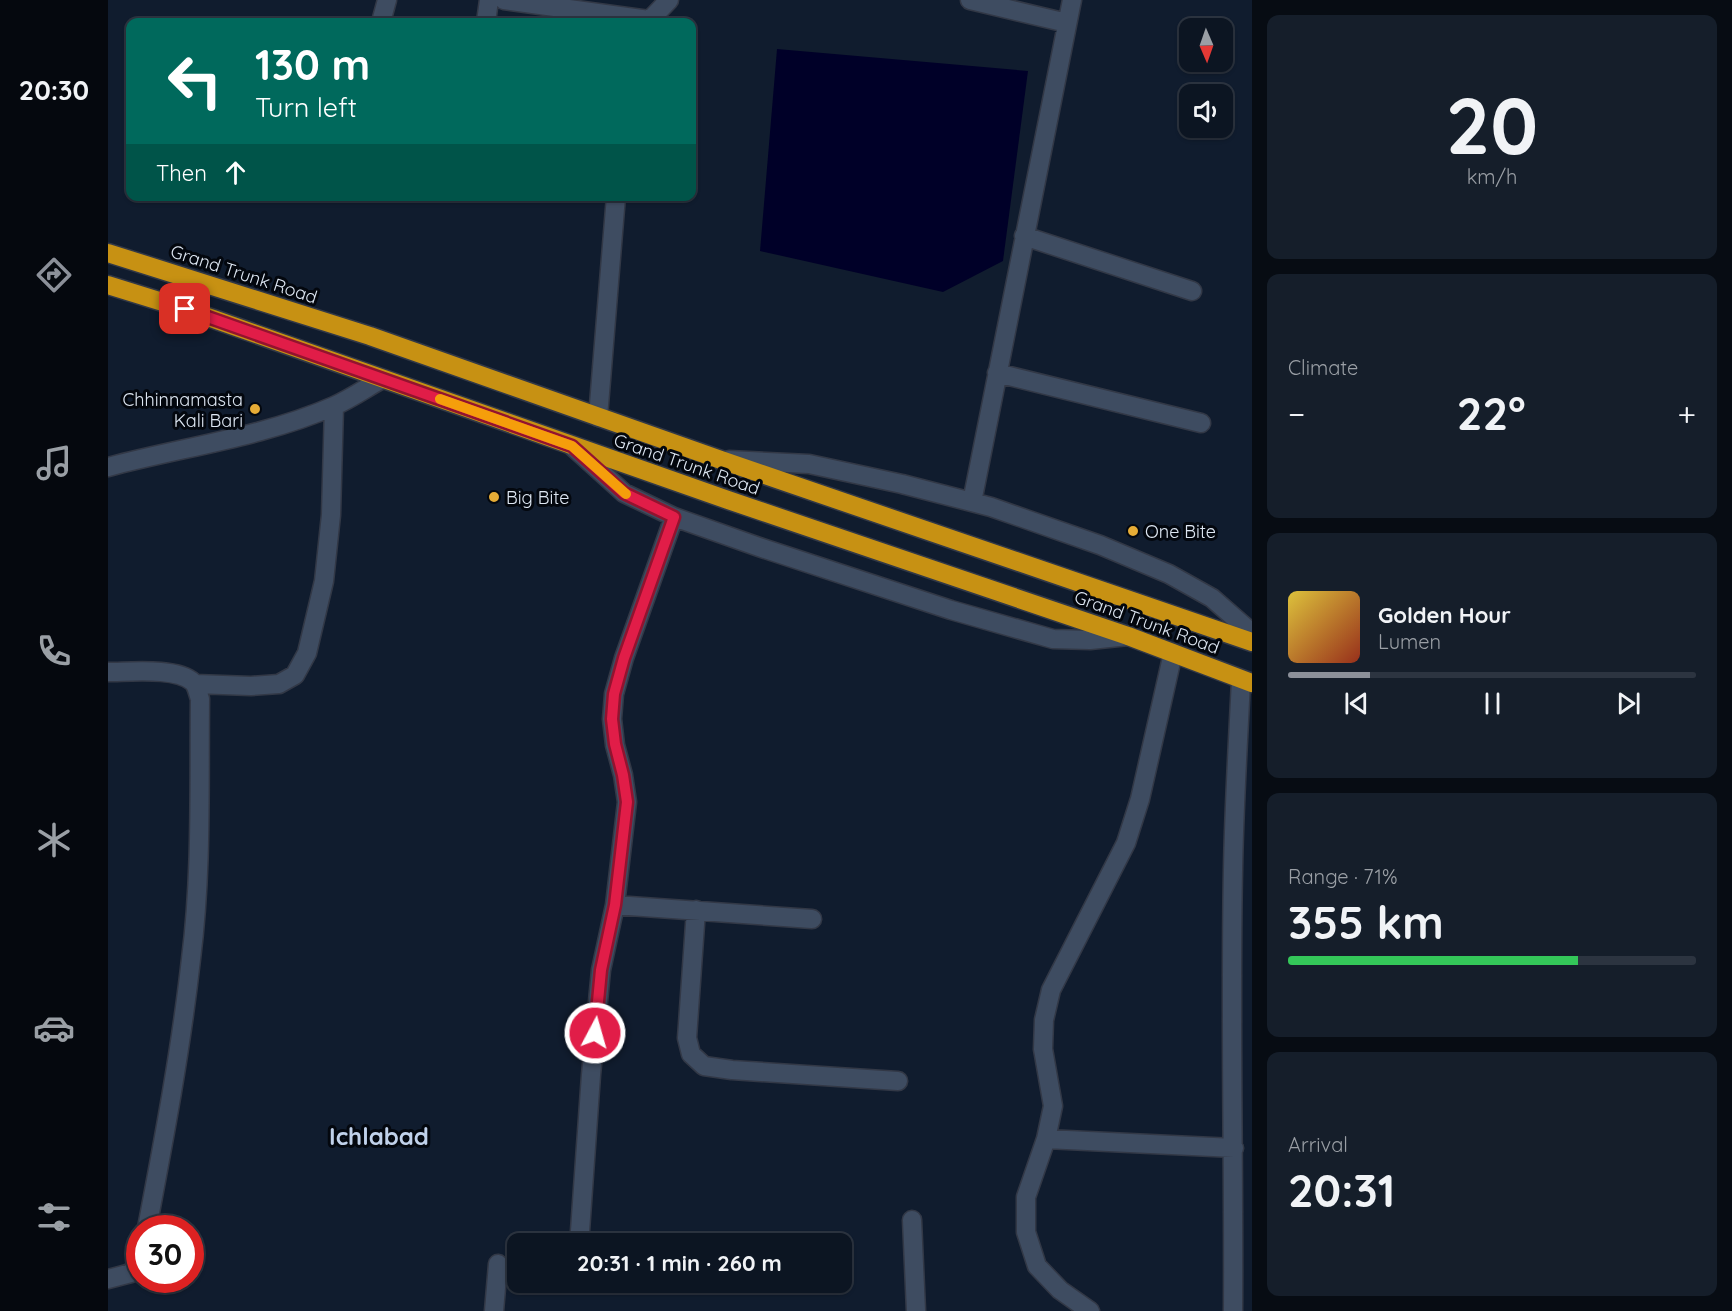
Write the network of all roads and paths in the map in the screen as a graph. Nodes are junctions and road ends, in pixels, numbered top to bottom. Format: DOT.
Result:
graph roads {
  1 [pos="387,0"];
  2 [pos="489,0"];
  3 [pos="504,0"];
  4 [pos="669,0"];
  5 [pos="970,0"];
  6 [pos="1072,0"];
  7 [pos="382,18"];
  8 [pos="487,18"];
  9 [pos="628,18"];
  10 [pos="652,18"];
  11 [pos="1067,24"];
  12 [pos="616,201"];
  13 [pos="1024,236"];
  14 [pos="108,253"];
  15 [pos="108,285"];
  16 [pos="1192,291"];
  17 [pos="997,373"];
  18 [pos="382,379"];
  19 [pos="334,406"];
  20 [pos="598,417"];
  21 [pos="1201,423"];
  22 [pos="572,446"];
  23 [pos="721,460"];
  24 [pos="108,467"];
  25 [pos="972,502"];
  26 [pos="674,517"];
  27 [pos="1252,633"];
  28 [pos="1128,636"];
  29 [pos="1252,642"];
  30 [pos="1173,653"];
  31 [pos="108,672"];
  32 [pos="1246,681"];
  33 [pos="195,684"];
  34 [pos="615,905"];
  35 [pos="696,910"];
  36 [pos="812,919"];
  37 [pos="898,1081"];
  38 [pos="1046,1139"];
  39 [pos="1234,1148"];
  40 [pos="149,1215"];
  41 [pos="912,1220"];
  42 [pos="580,1231"];
  43 [pos="498,1264"];
  44 [pos="126,1275"];
  45 [pos="108,1280"];
  46 [pos="494,1311"];
  47 [pos="916,1311"];
  48 [pos="1090,1311"];
  49 [pos="1233,1311"];
  1 -- 7 [label="street"];
  2 -- 8 [label="street"];
  3 -- 9 [label="street"];
  4 -- 10 [label="street"];
  5 -- 11 [label="street"];
  6 -- 11 [label="street"];
  11 -- 13 [label="street"];
  12 -- 20 [label="street"];
  13 -- 16 [label="street"];
  13 -- 17 [label="street"];
  14 -- 20 [label="highway, Grand Trunk Road"];
  15 -- 18 [label="highway, Grand Trunk Road"];
  17 -- 21 [label="street"];
  17 -- 25 [label="street"];
  18 -- 19 [label="street"];
  18 -- 22 [label="highway, Grand Trunk Road"];
  19 -- 24 [label="street"];
  19 -- 33 [label="street"];
  20 -- 23 [label="highway, Grand Trunk Road"];
  22 -- 26 [label="street"];
  22 -- 28 [label="highway, Grand Trunk Road"];
  23 -- 25 [label="street"];
  23 -- 29 [label="highway, Grand Trunk Road"];
  25 -- 27 [label="street"];
  26 -- 28 [label="street"];
  26 -- 34 [label="street"];
  28 -- 30 [label="highway, Grand Trunk Road"];
  30 -- 32 [label="highway, Grand Trunk Road"];
  30 -- 38 [label="street"];
  31 -- 33 [label="street"];
  32 -- 39 [label="street"];
  33 -- 40 [label="street"];
  34 -- 35 [label="street"];
  34 -- 42 [label="street"];
  35 -- 36 [label="street"];
  35 -- 37 [label="street"];
  38 -- 39 [label="street"];
  38 -- 48 [label="street"];
  39 -- 49 [label="street"];
  41 -- 47 [label="street"];
  43 -- 46 [label="street"];
  44 -- 45 [label="street"];
}
